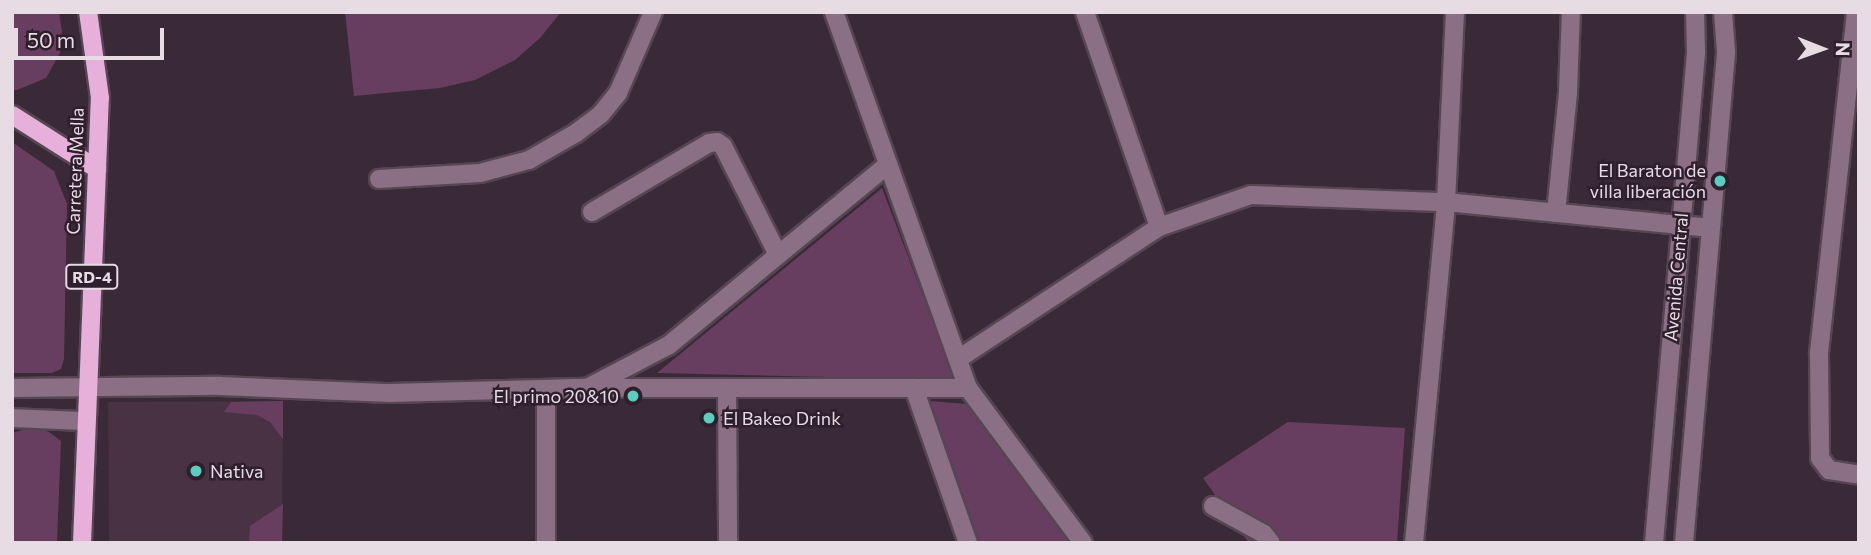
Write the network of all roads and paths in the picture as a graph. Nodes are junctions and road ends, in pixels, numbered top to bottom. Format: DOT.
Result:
graph roads {
  1 [pos="88,12"];
  2 [pos="653,12"];
  3 [pos="834,12"];
  4 [pos="1085,12"];
  5 [pos="1455,12"];
  6 [pos="1571,12"];
  7 [pos="1695,12"];
  8 [pos="1723,12"];
  9 [pos="1856,16"];
  10 [pos="12,115"];
  11 [pos="887,164"];
  12 [pos="97,169"];
  13 [pos="379,179"];
  14 [pos="1446,202"];
  15 [pos="592,212"];
  16 [pos="1556,213"];
  17 [pos="1680,225"];
  18 [pos="1159,227"];
  19 [pos="1709,228"];
  20 [pos="778,255"];
  21 [pos="958,359"];
  22 [pos="87,387"];
  23 [pos="12,388"];
  24 [pos="586,388"];
  25 [pos="727,388"];
  26 [pos="914,388"];
  27 [pos="968,388"];
  28 [pos="546,391"];
  29 [pos="12,418"];
  30 [pos="86,421"];
  31 [pos="1859,475"];
  32 [pos="1213,506"];
  33 [pos="82,543"];
  34 [pos="546,543"];
  35 [pos="728,543"];
  36 [pos="968,543"];
  37 [pos="1083,543"];
  38 [pos="1271,543"];
  39 [pos="1414,543"];
  40 [pos="1654,543"];
  41 [pos="1684,543"];
  1 -- 12 [label="main road, Carretera Mella / RD-4"];
  2 -- 13 [label="street"];
  3 -- 11 [label="street"];
  4 -- 18 [label="street"];
  5 -- 14 [label="street"];
  6 -- 16 [label="street"];
  7 -- 17 [label="street, Avenida Central"];
  8 -- 19 [label="street"];
  9 -- 31 [label="street"];
  10 -- 12 [label="main road"];
  11 -- 20 [label="street"];
  11 -- 21 [label="street"];
  12 -- 22 [label="main road, Carretera Mella / RD-4"];
  14 -- 16 [label="street"];
  14 -- 18 [label="street"];
  14 -- 39 [label="street"];
  15 -- 20 [label="street"];
  16 -- 17 [label="street"];
  17 -- 19 [label="street"];
  17 -- 40 [label="street, Avenida Central"];
  18 -- 21 [label="street"];
  19 -- 41 [label="street"];
  20 -- 24 [label="street"];
  21 -- 27 [label="street"];
  22 -- 23 [label="street"];
  22 -- 28 [label="street"];
  22 -- 30 [label="main road, Carretera Mella / RD-4"];
  24 -- 25 [label="street"];
  24 -- 28 [label="street"];
  25 -- 26 [label="street"];
  25 -- 35 [label="street"];
  26 -- 27 [label="street"];
  26 -- 36 [label="street"];
  27 -- 37 [label="street"];
  28 -- 34 [label="street"];
  29 -- 30 [label="street"];
  30 -- 33 [label="main road, Carretera Mella / RD-4"];
  32 -- 38 [label="street"];
}
